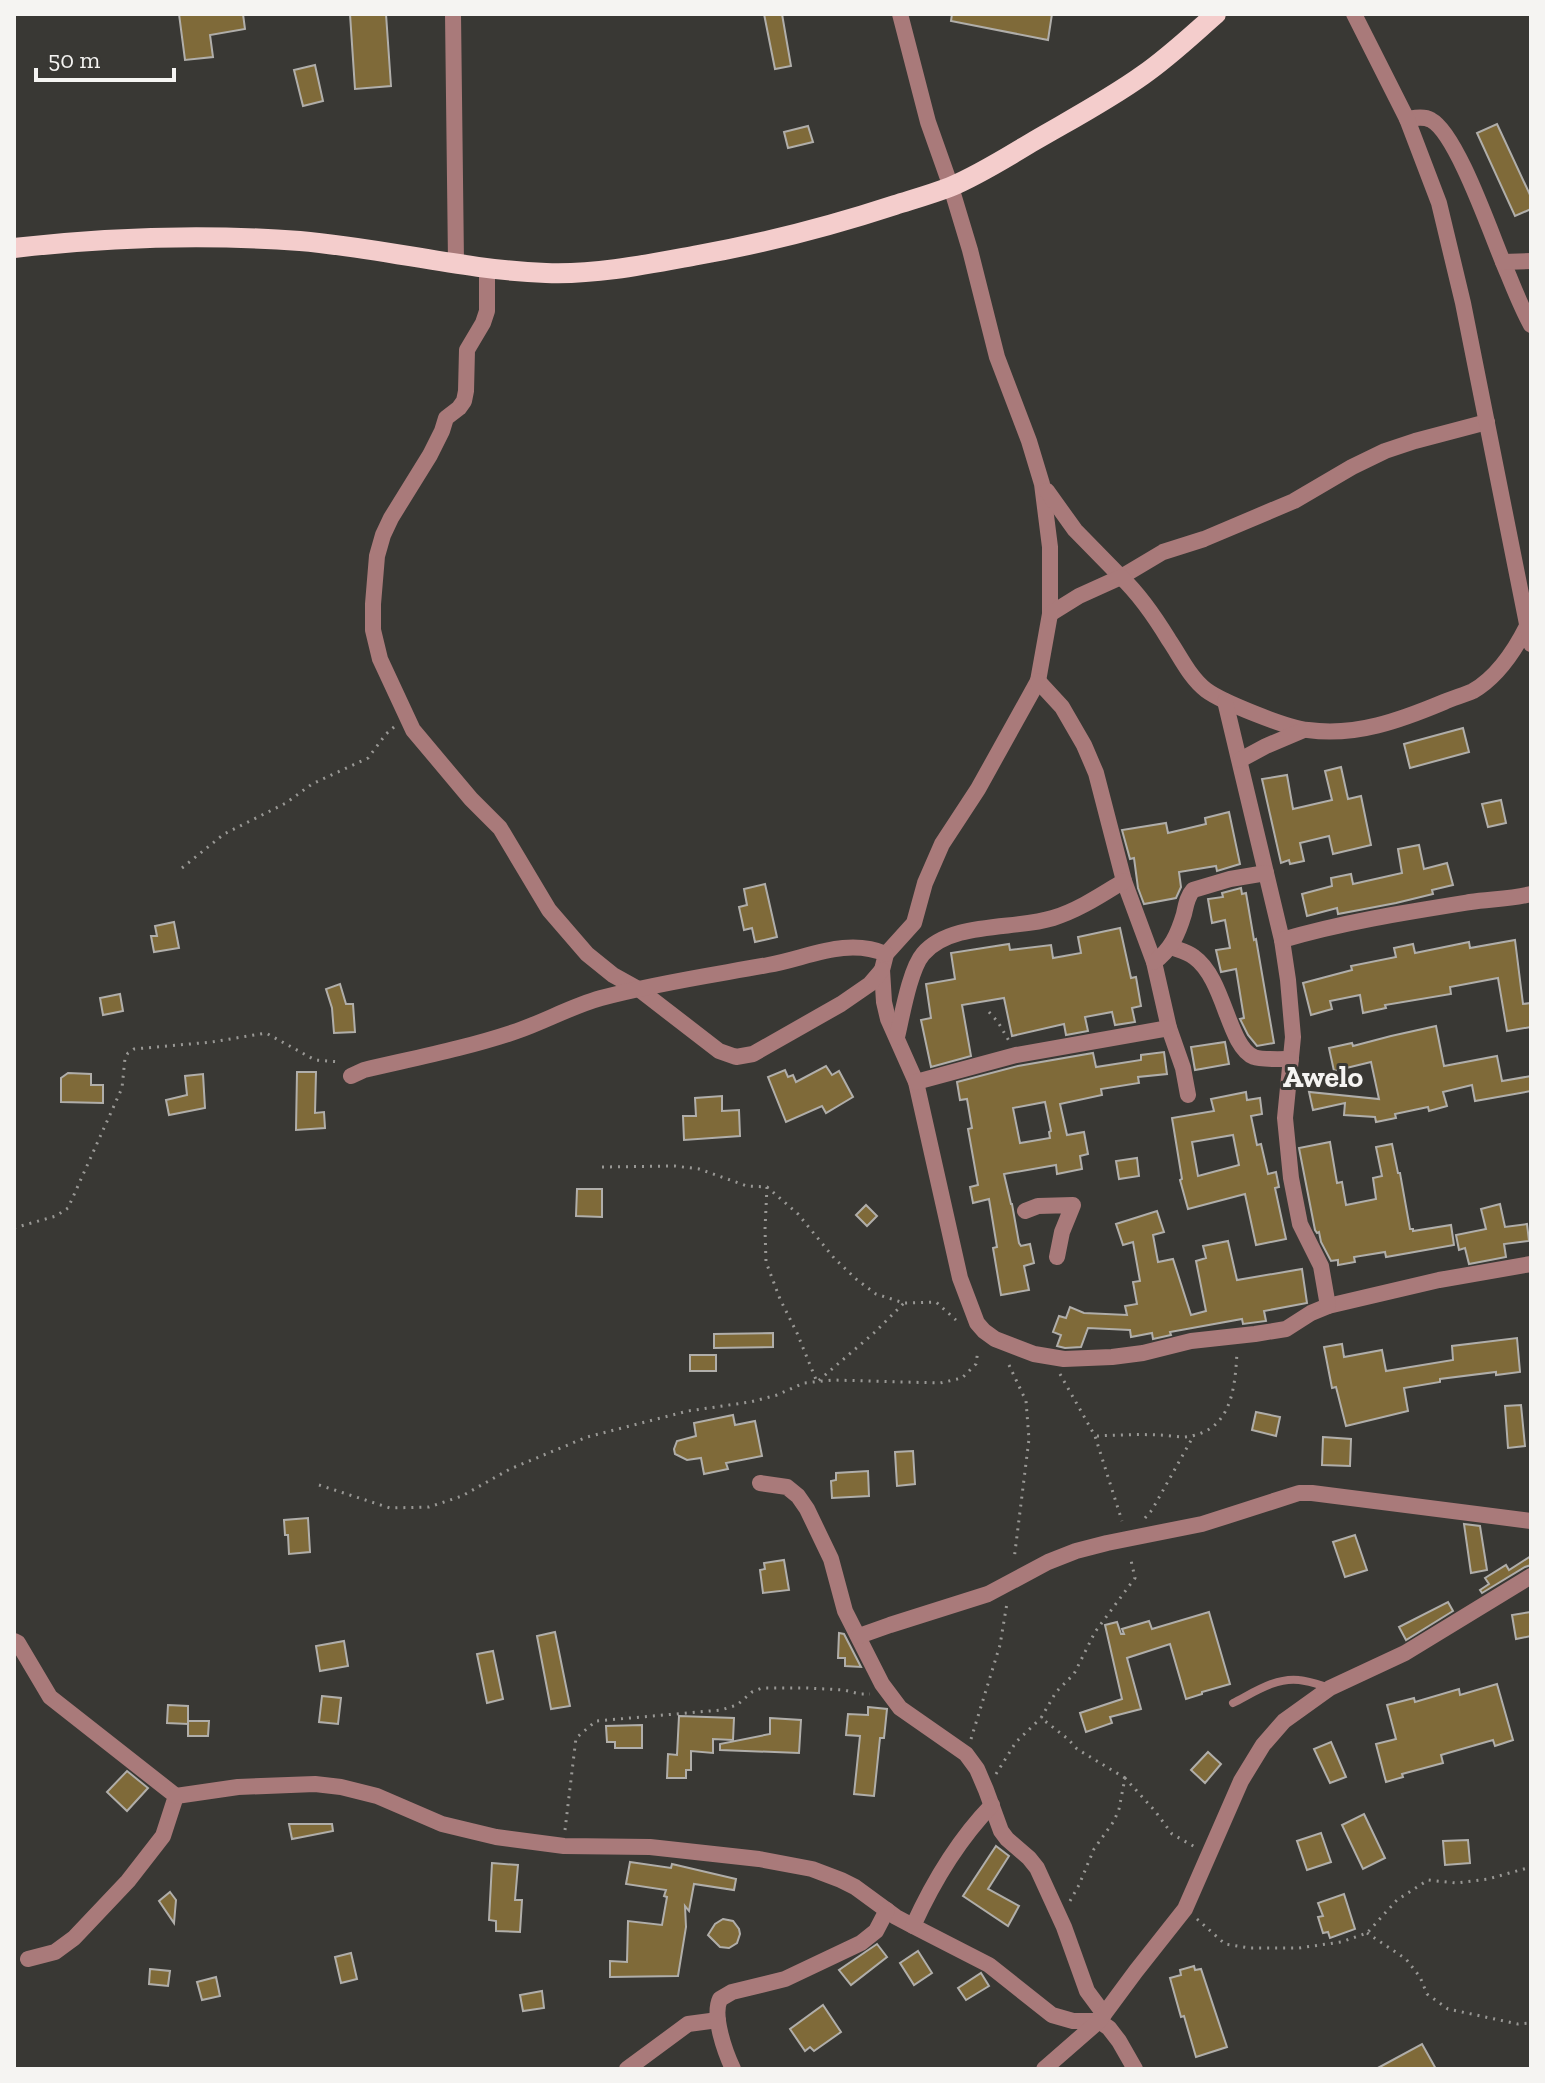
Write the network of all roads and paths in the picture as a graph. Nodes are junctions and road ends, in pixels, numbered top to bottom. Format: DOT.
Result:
graph roads {
  1 [pos="453,14"];
  2 [pos="900,14"];
  3 [pos="1216,14"];
  4 [pos="1354,14"];
  5 [pos="1407,119"];
  6 [pos="951,187"];
  7 [pos="14,248"];
  8 [pos="1531,261"];
  9 [pos="456,262"];
  10 [pos="1503,262"];
  11 [pos="487,268"];
  12 [pos="1531,325"];
  13 [pos="1487,422"];
  14 [pos="1042,484"];
  15 [pos="1121,577"];
  16 [pos="1050,614"];
  17 [pos="1527,626"];
  18 [pos="1531,644"];
  19 [pos="1038,681"];
  20 [pos="1225,701"];
  21 [pos="407,717"];
  22 [pos="1304,730"];
  23 [pos="1240,760"];
  24 [pos="182,868"];
  25 [pos="1266,873"];
  26 [pos="1124,881"];
  27 [pos="1531,894"];
  28 [pos="1282,940"];
  29 [pos="1171,947"];
  30 [pos="884,962"];
  31 [pos="1154,962"];
  32 [pos="640,990"];
  33 [pos="989,1012"];
  34 [pos="1169,1028"];
  35 [pos="897,1037"];
  36 [pos="1016,1055"];
  37 [pos="1291,1059"];
  38 [pos="347,1069"];
  39 [pos="916,1082"];
  40 [pos="1188,1095"];
  41 [pos="602,1167"];
  42 [pos="767,1187"];
  43 [pos="1025,1211"];
  44 [pos="14,1228"];
  45 [pos="1057,1257"];
  46 [pos="1531,1264"];
  47 [pos="904,1303"];
  48 [pos="1328,1306"];
  49 [pos="958,1322"];
  50 [pos="990,1335"];
  51 [pos="1238,1336"];
  52 [pos="1050,1358"];
  53 [pos="817,1382"];
  54 [pos="1194,1435"];
  55 [pos="1095,1436"];
  56 [pos="760,1483"];
  57 [pos="319,1485"];
  58 [pos="1531,1521"];
  59 [pos="1127,1539"];
  60 [pos="1531,1576"];
  61 [pos="1011,1583"];
  62 [pos="859,1636"];
  63 [pos="14,1641"];
  64 [pos="1330,1688"];
  65 [pos="1233,1703"];
  66 [pos="900,1708"];
  67 [pos="1041,1718"];
  68 [pos="966,1754"];
  69 [pos="1125,1778"];
  70 [pos="176,1796"];
  71 [pos="989,1798"];
  72 [pos="564,1846"];
  73 [pos="1210,1855"];
  74 [pos="1531,1867"];
  75 [pos="1185,1909"];
  76 [pos="887,1910"];
  77 [pos="1060,1918"];
  78 [pos="913,1926"];
  79 [pos="1367,1933"];
  80 [pos="28,1959"];
  81 [pos="1102,2018"];
  82 [pos="718,2020"];
  83 [pos="1531,2023"];
  84 [pos="627,2069"];
  85 [pos="733,2069"];
  86 [pos="1044,2069"];
  87 [pos="1135,2069"];
  1 -- 9 [label="street"];
  2 -- 6 [label="street"];
  3 -- 6 [label="main road"];
  4 -- 5 [label="street"];
  5 -- 10 [label="street"];
  5 -- 13 [label="street"];
  6 -- 11 [label="main road"];
  6 -- 14 [label="street"];
  7 -- 9 [label="main road"];
  8 -- 10 [label="street"];
  9 -- 11 [label="main road"];
  10 -- 12 [label="street"];
  11 -- 21 [label="street"];
  13 -- 15 [label="street"];
  13 -- 17 [label="street"];
  14 -- 15 [label="street"];
  14 -- 16 [label="street"];
  15 -- 16 [label="street"];
  15 -- 20 [label="street"];
  16 -- 19 [label="street"];
  17 -- 18 [label="street"];
  17 -- 22 [label="street"];
  19 -- 26 [label="street"];
  19 -- 30 [label="street"];
  20 -- 22 [label="street"];
  20 -- 23 [label="street"];
  21 -- 24 [label="path"];
  21 -- 32 [label="street"];
  22 -- 23 [label="street"];
  23 -- 25 [label="street"];
  25 -- 28 [label="street"];
  25 -- 29 [label="street"];
  26 -- 31 [label="street"];
  26 -- 35 [label="street"];
  27 -- 28 [label="street"];
  28 -- 37 [label="street"];
  29 -- 31 [label="street"];
  29 -- 37 [label="street"];
  30 -- 32 [label="street"];
  30 -- 32 [label="street"];
  30 -- 35 [label="street"];
  31 -- 34 [label="street"];
  32 -- 38 [label="street"];
  33 -- 36 [label="path"];
  34 -- 36 [label="street"];
  34 -- 40 [label="street"];
  35 -- 39 [label="street"];
  36 -- 39 [label="street"];
  37 -- 48 [label="street"];
  38 -- 44 [label="path"];
  39 -- 50 [label="street"];
  41 -- 42 [label="path"];
  42 -- 47 [label="path"];
  42 -- 53 [label="path"];
  43 -- 45 [label="street"];
  46 -- 48 [label="street"];
  47 -- 49 [label="path"];
  47 -- 53 [label="path"];
  48 -- 51 [label="street"];
  50 -- 52 [label="street"];
  50 -- 53 [label="path"];
  50 -- 61 [label="path"];
  51 -- 52 [label="street"];
  51 -- 54 [label="path"];
  52 -- 55 [label="path"];
  53 -- 57 [label="path"];
  54 -- 55 [label="path"];
  54 -- 59 [label="path"];
  55 -- 59 [label="path"];
  56 -- 62 [label="street"];
  58 -- 59 [label="street"];
  59 -- 61 [label="street"];
  59 -- 67 [label="path"];
  60 -- 64 [label="street"];
  61 -- 62 [label="street"];
  61 -- 68 [label="path"];
  62 -- 66 [label="street"];
  63 -- 70 [label="street"];
  64 -- 65 [label="lane"];
  64 -- 73 [label="street"];
  66 -- 68 [label="street"];
  66 -- 72 [label="path"];
  67 -- 69 [label="path"];
  67 -- 71 [label="path"];
  68 -- 71 [label="street"];
  69 -- 73 [label="path"];
  69 -- 77 [label="path"];
  70 -- 72 [label="street"];
  70 -- 80 [label="street"];
  71 -- 77 [label="street"];
  71 -- 78 [label="street"];
  72 -- 76 [label="street"];
  73 -- 75 [label="street"];
  74 -- 79 [label="path"];
  75 -- 79 [label="path"];
  75 -- 81 [label="street"];
  76 -- 78 [label="street"];
  76 -- 82 [label="street"];
  77 -- 81 [label="street"];
  78 -- 81 [label="street"];
  79 -- 83 [label="path"];
  81 -- 86 [label="street"];
  81 -- 87 [label="street"];
  82 -- 84 [label="street"];
  82 -- 85 [label="street"];
}
